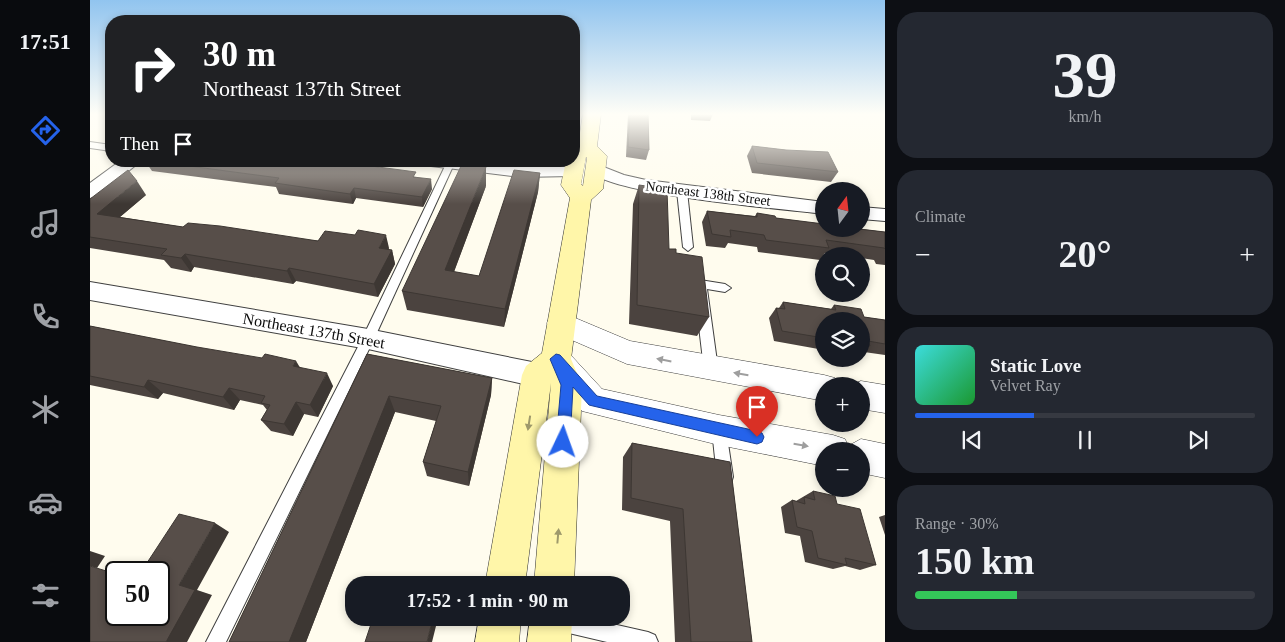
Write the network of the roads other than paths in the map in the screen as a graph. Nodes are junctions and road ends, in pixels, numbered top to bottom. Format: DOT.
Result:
graph roads {
  1 [pos="588,144"];
  2 [pos="90,145"];
  3 [pos="105,147"];
  4 [pos="587,148"];
  5 [pos="580,152"];
  6 [pos="124,167"];
  7 [pos="449,167"];
  8 [pos="478,167"];
  9 [pos="574,167"];
  10 [pos="515,171"];
  11 [pos="573,171"];
  12 [pos="590,185"];
  13 [pos="682,191"];
  14 [pos="90,192"];
  15 [pos="815,207"];
  16 [pos="870,213"];
  17 [pos="885,215"];
  18 [pos="688,248"];
  19 [pos="725,288"];
  20 [pos="90,291"];
  21 [pos="561,323"];
  22 [pos="368,339"];
  23 [pos="547,367"];
  24 [pos="711,369"];
  25 [pos="815,386"];
  26 [pos="870,396"];
  27 [pos="885,399"];
  28 [pos="719,430"];
  29 [pos="815,448"];
  30 [pos="870,458"];
  31 [pos="885,461"];
  32 [pos="727,490"];
  33 [pos="507,576"];
  34 [pos="554,576"];
  35 [pos="499,626"];
  36 [pos="588,626"];
  37 [pos="216,642"];
  38 [pos="497,642"];
  39 [pos="648,642"];
  1 -- 4 [label="main road"];
  2 -- 3 [label="lane"];
  4 -- 5 [label="main road"];
  4 -- 12 [label="main road"];
  6 -- 14 [label="street"];
  7 -- 22 [label="lane"];
  8 -- 10 [label="street"];
  9 -- 11 [label="main road"];
  10 -- 11 [label="street"];
  10 -- 12 [label="street"];
  11 -- 12 [label="main road"];
  12 -- 13 [label="street, Northeast 138th Street"];
  12 -- 21 [label="main road"];
  13 -- 15 [label="street, Northeast 138th Street"];
  13 -- 18 [label="lane"];
  16 -- 17 [label="street"];
  19 -- 24 [label="lane"];
  20 -- 22 [label="street, Northeast 137th Street"];
  21 -- 23 [label="main road"];
  24 -- 21 [label="street, one-way"];
  22 -- 23 [label="street, Northeast 137th Street"];
  22 -- 37 [label="lane"];
  23 -- 28 [label="street"];
  23 -- 33 [label="main road, one-way"];
  34 -- 23 [label="main road, one-way"];
  25 -- 24 [label="street, one-way"];
  26 -- 27 [label="street"];
  28 -- 29 [label="street, one-way"];
  28 -- 32 [label="lane"];
  30 -- 31 [label="street"];
  35 -- 38 [label="main road"];
  36 -- 39 [label="lane"];
}
